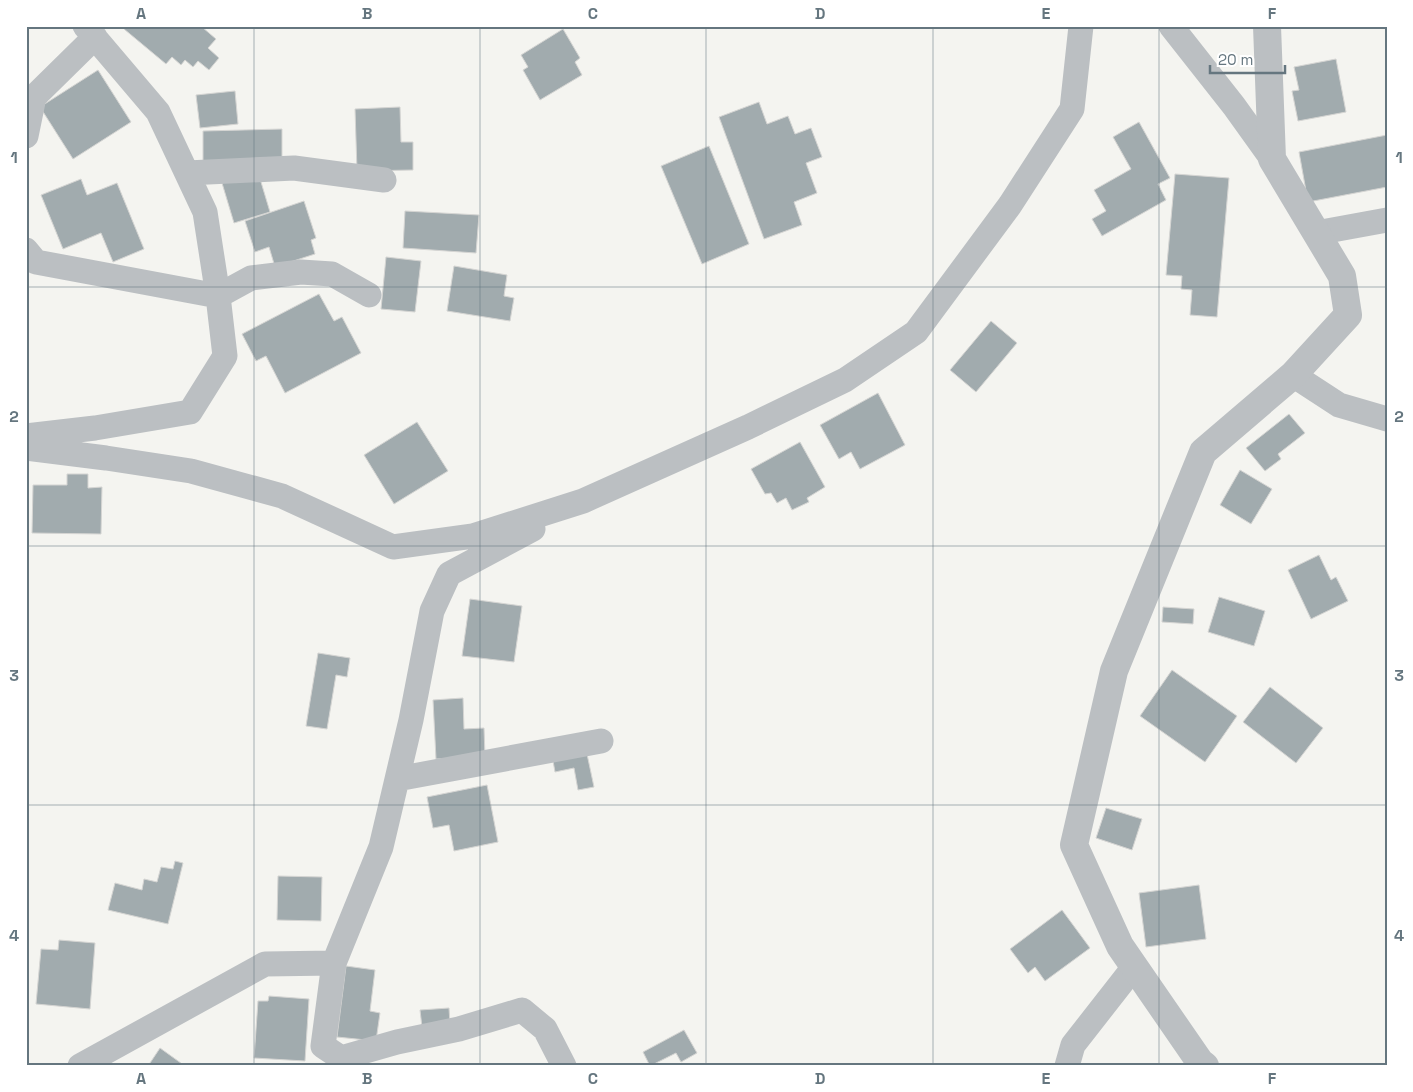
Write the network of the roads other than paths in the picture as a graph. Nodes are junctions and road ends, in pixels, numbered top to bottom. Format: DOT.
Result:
graph roads {
  1 [pos="1081,26"];
  2 [pos="1171,26"];
  3 [pos="1267,26"];
  4 [pos="90,32"];
  5 [pos="26,136"];
  6 [pos="1272,159"];
  7 [pos="187,173"];
  8 [pos="384,180"];
  9 [pos="1387,220"];
  10 [pos="1316,233"];
  11 [pos="26,250"];
  12 [pos="368,295"];
  13 [pos="218,296"];
  14 [pos="1293,374"];
  15 [pos="1387,419"];
  16 [pos="26,436"];
  17 [pos="26,448"];
  18 [pos="583,501"];
  19 [pos="601,741"];
  20 [pos="396,779"];
  21 [pos="334,963"];
  22 [pos="1134,967"];
  23 [pos="80,1066"];
  24 [pos="564,1066"];
  25 [pos="1067,1066"];
  26 [pos="1205,1066"];
  1 -- 18 [label="street"];
  2 -- 6 [label="street"];
  3 -- 6 [label="street"];
  4 -- 5 [label="street"];
  4 -- 7 [label="street"];
  6 -- 10 [label="street"];
  7 -- 8 [label="street"];
  7 -- 13 [label="street"];
  9 -- 10 [label="street"];
  10 -- 14 [label="street"];
  11 -- 13 [label="street"];
  12 -- 13 [label="street"];
  13 -- 16 [label="street"];
  14 -- 15 [label="street"];
  14 -- 22 [label="street"];
  17 -- 18 [label="street"];
  18 -- 20 [label="street"];
  19 -- 20 [label="street"];
  20 -- 21 [label="street"];
  21 -- 23 [label="street"];
  21 -- 24 [label="street"];
  22 -- 25 [label="street"];
  22 -- 26 [label="street"];
}
